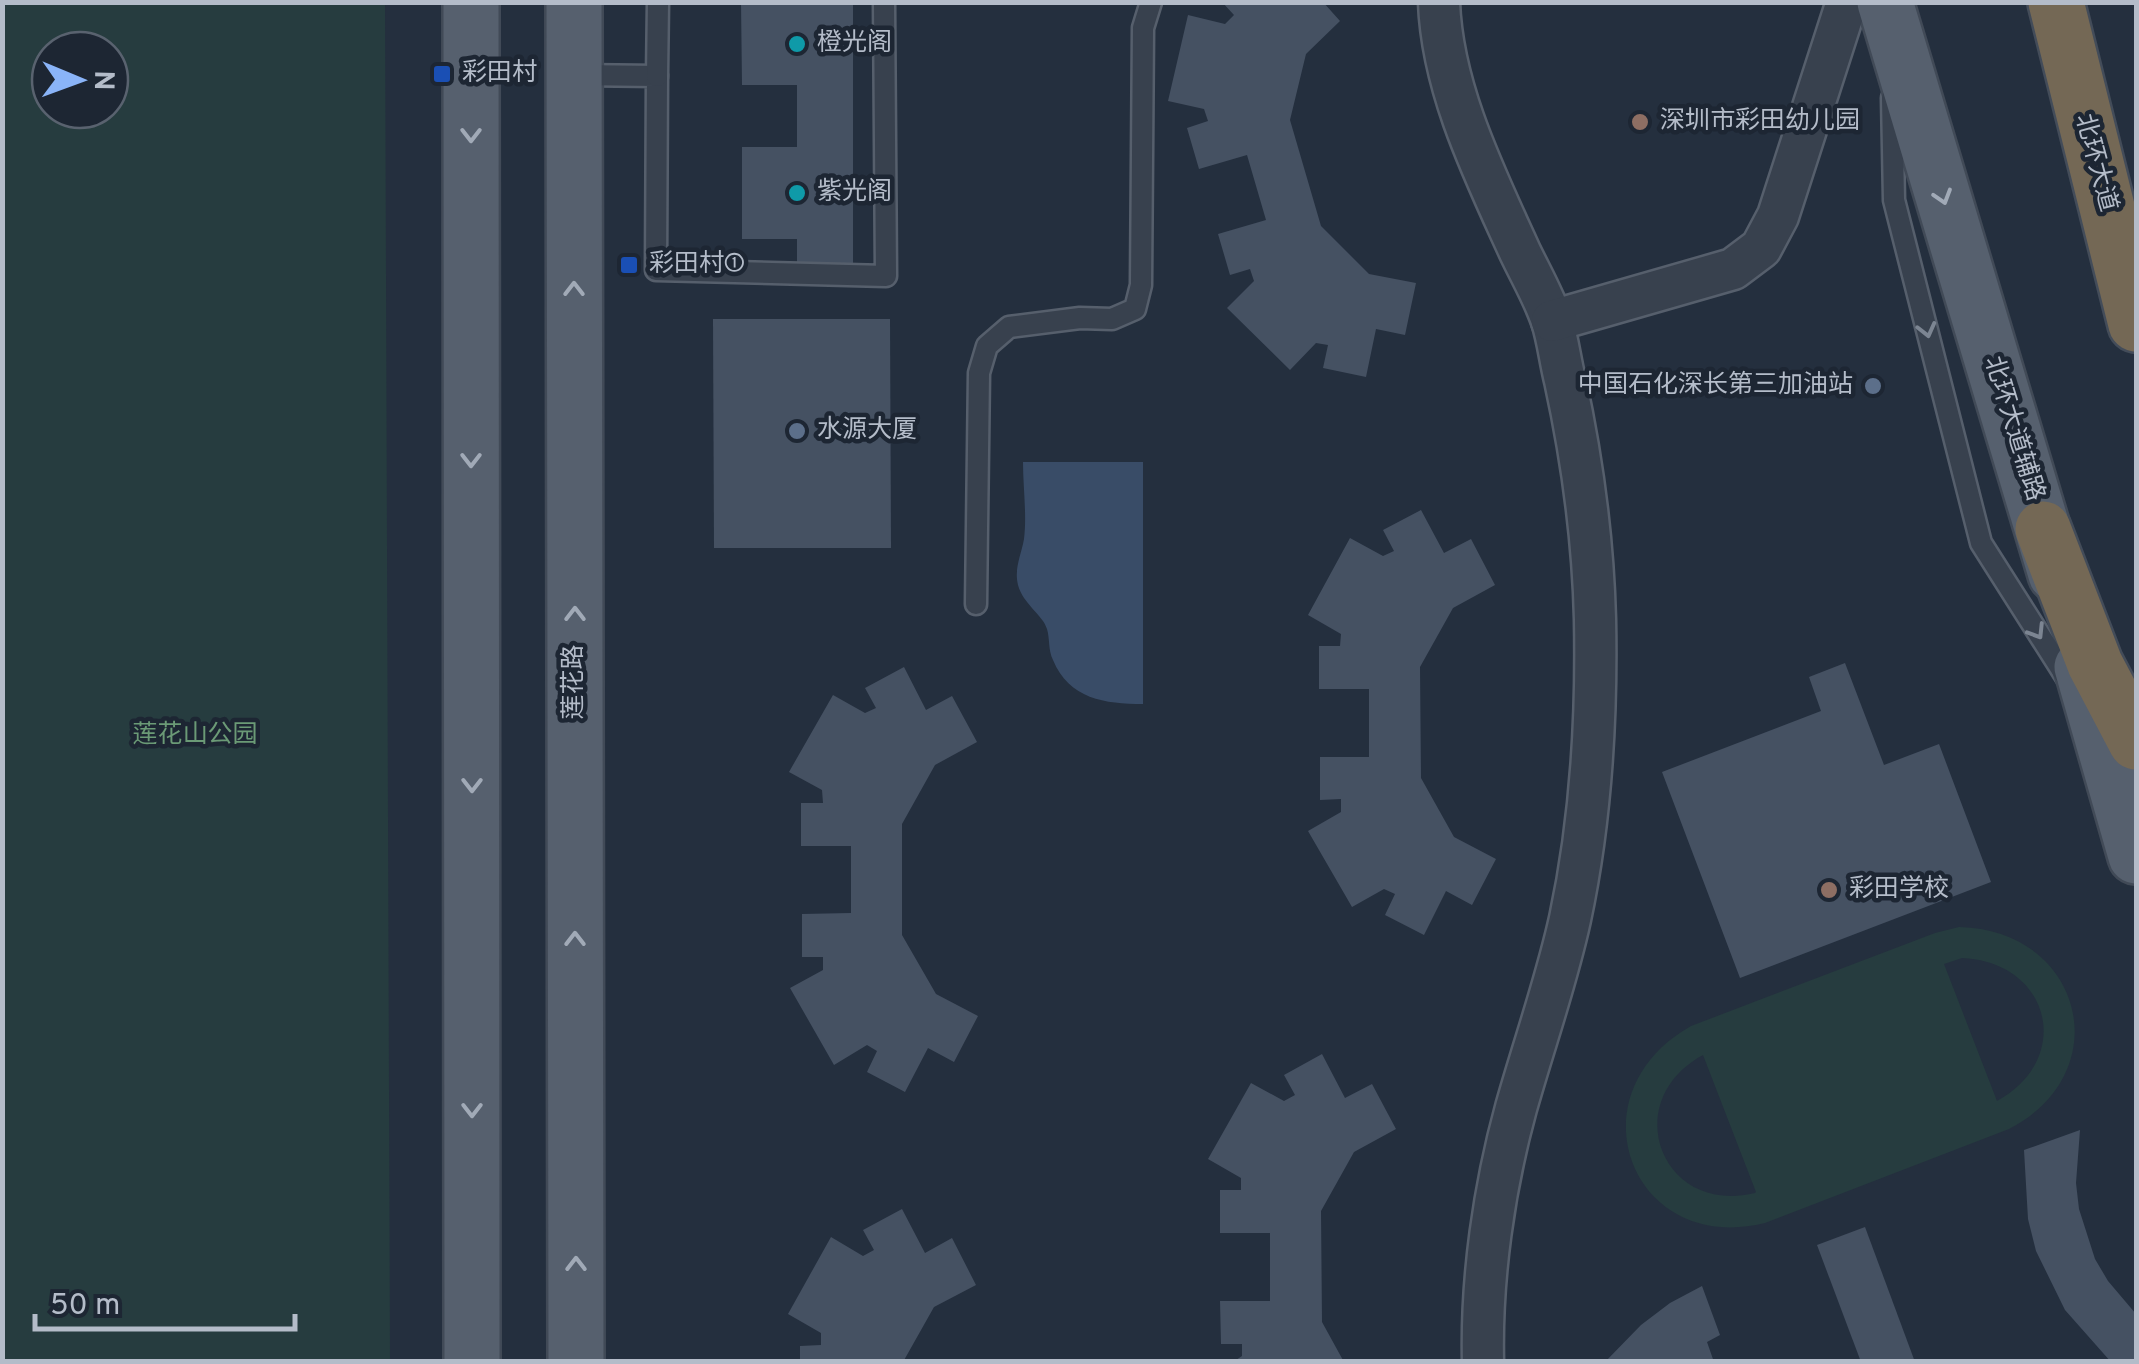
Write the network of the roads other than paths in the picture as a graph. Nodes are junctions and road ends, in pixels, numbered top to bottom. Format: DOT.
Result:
graph roads {
  1 [pos="470,2"];
  2 [pos="574,2"];
  3 [pos="658,2"];
  4 [pos="884,2"];
  5 [pos="1150,2"];
  6 [pos="2056,2"];
  7 [pos="1432,5"];
  8 [pos="1874,10"];
  9 [pos="574,75"];
  10 [pos="657,76"];
  11 [pos="1552,320"];
  12 [pos="2136,324"];
  13 [pos="2043,528"];
  14 [pos="976,604"];
  15 [pos="2117,732"];
  16 [pos="2136,856"];
  17 [pos="472,1362"];
  18 [pos="576,1362"];
  19 [pos="1484,1362"];
  1 -- 17 [label="main road, one-way"];
  2 -- 9 [label="main road, 莲花路"];
  3 -- 10 [label="lane"];
  4 -- 10 [label="lane"];
  5 -- 14 [label="lane"];
  6 -- 12 [label="highway, 北环大道"];
  7 -- 11 [label="street"];
  8 -- 11 [label="street"];
  8 -- 13 [label="main road, 北环大道辅路, one-way"];
  8 -- 15 [label="lane, one-way"];
  9 -- 10 [label="lane"];
  18 -- 9 [label="main road, 莲花路, one-way"];
  11 -- 19 [label="street"];
  13 -- 15 [label="highway"];
  15 -- 16 [label="main road"];
}
